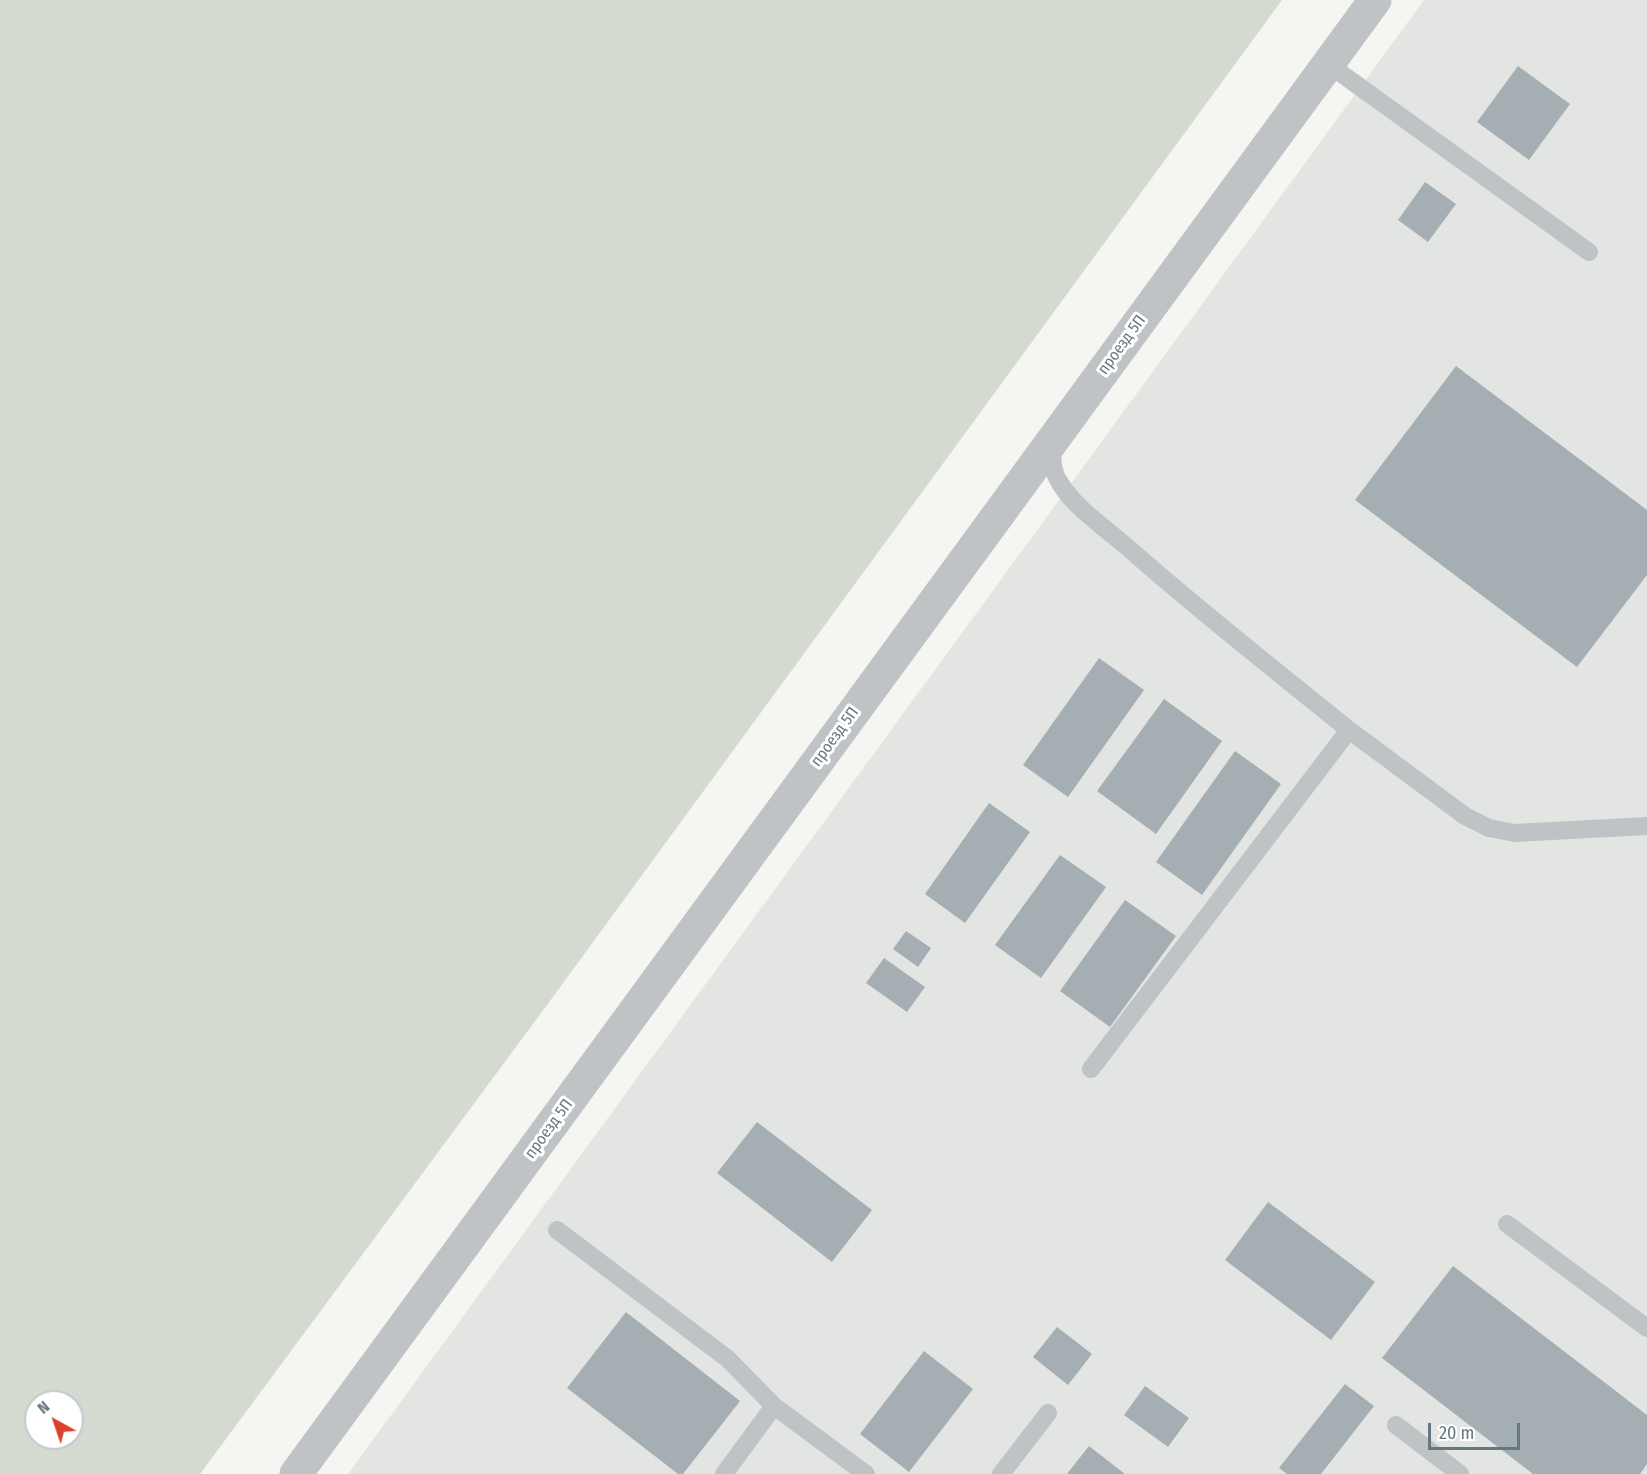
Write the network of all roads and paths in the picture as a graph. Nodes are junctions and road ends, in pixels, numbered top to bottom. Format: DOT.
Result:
graph roads {
  1 [pos="1375,0"];
  2 [pos="1328,64"];
  3 [pos="1589,252"];
  4 [pos="1056,435"];
  5 [pos="1349,730"];
  6 [pos="1647,826"];
  7 [pos="1091,1069"];
  8 [pos="1507,1224"];
  9 [pos="557,1230"];
  10 [pos="1647,1328"];
  11 [pos="774,1406"];
  12 [pos="1048,1413"];
  13 [pos="1395,1425"];
  14 [pos="296,1474"];
  15 [pos="724,1474"];
  16 [pos="866,1474"];
  17 [pos="1001,1474"];
  18 [pos="1460,1474"];
  1 -- 2 [label="street, проезд 5П"];
  2 -- 3 [label="lane"];
  2 -- 4 [label="street, проезд 5П"];
  4 -- 5 [label="lane"];
  4 -- 14 [label="street, проезд 5П"];
  5 -- 6 [label="lane"];
  5 -- 7 [label="lane"];
  8 -- 10 [label="lane"];
  9 -- 11 [label="lane"];
  11 -- 15 [label="lane"];
  11 -- 16 [label="lane"];
  12 -- 17 [label="lane"];
  13 -- 18 [label="lane"];
}
